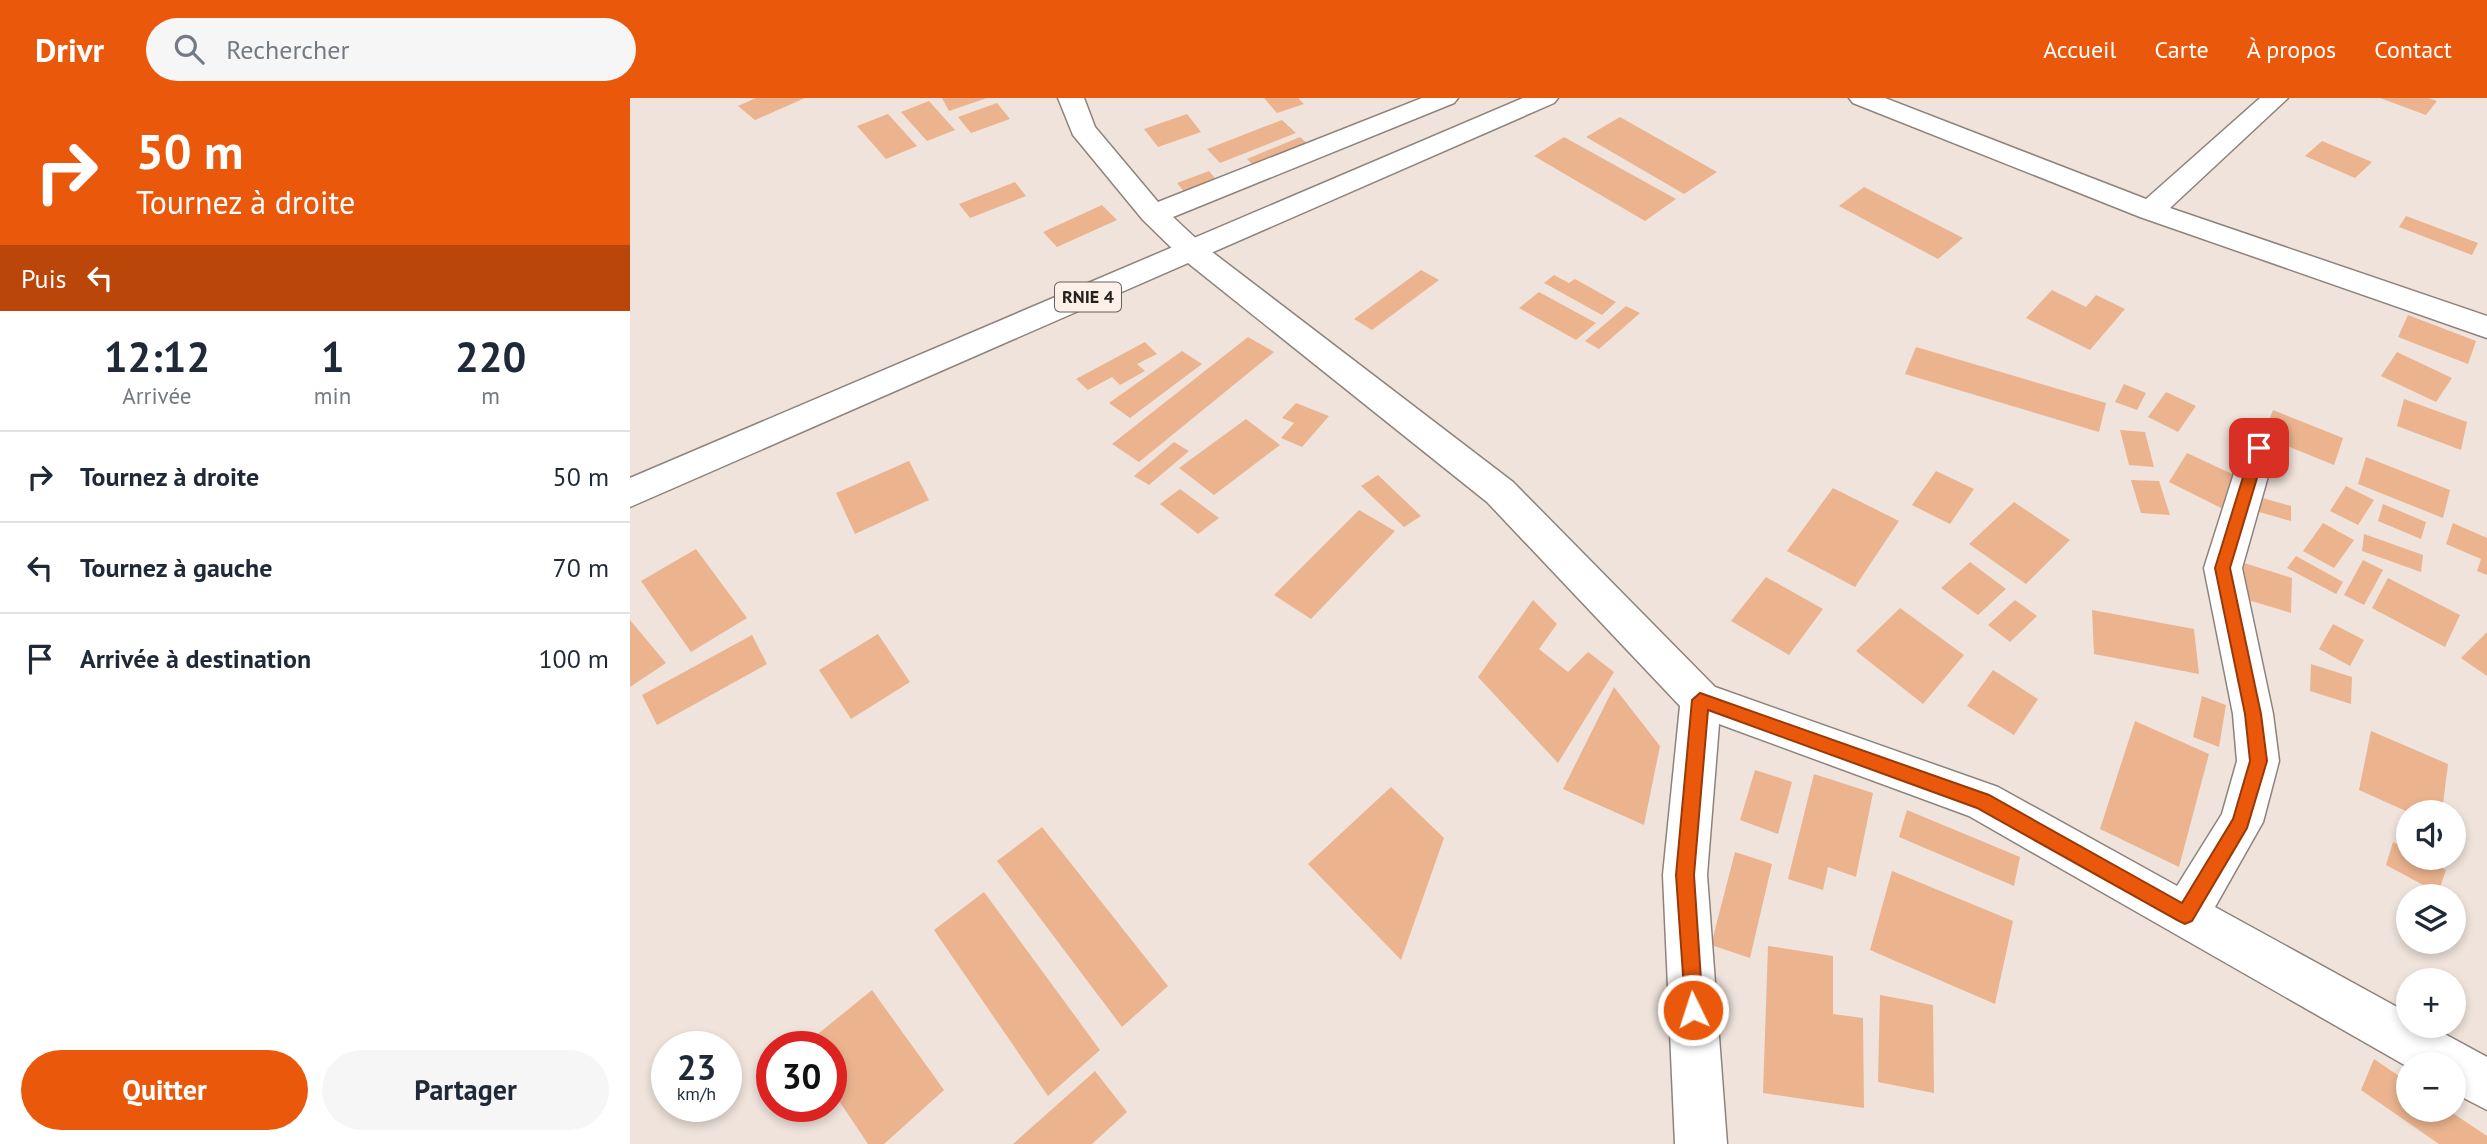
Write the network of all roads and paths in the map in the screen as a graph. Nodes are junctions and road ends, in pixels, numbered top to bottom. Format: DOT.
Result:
graph roads {
  1 [pos="1071,98"];
  2 [pos="1445,98"];
  3 [pos="1545,98"];
  4 [pos="1862,98"];
  5 [pos="2275,98"];
  6 [pos="2150,211"];
  7 [pos="1153,214"];
  8 [pos="1193,252"];
  9 [pos="2487,327"];
  10 [pos="2259,448"];
  11 [pos="630,493"];
  12 [pos="1700,700"];
  13 [pos="2185,915"];
  14 [pos="2429,1052"];
  15 [pos="2466,1073"];
  16 [pos="2487,1085"];
  17 [pos="1702,1144"];
  1 -- 7 [label="street"];
  2 -- 7 [label="street"];
  3 -- 8 [label="street, RNIE 4"];
  4 -- 6 [label="street"];
  5 -- 6 [label="street"];
  6 -- 9 [label="street"];
  7 -- 8 [label="street"];
  8 -- 11 [label="street, RNIE 4"];
  8 -- 12 [label="street"];
  10 -- 13 [label="street"];
  12 -- 13 [label="street"];
  12 -- 17 [label="street"];
  13 -- 14 [label="street"];
  15 -- 16 [label="street"];
}
